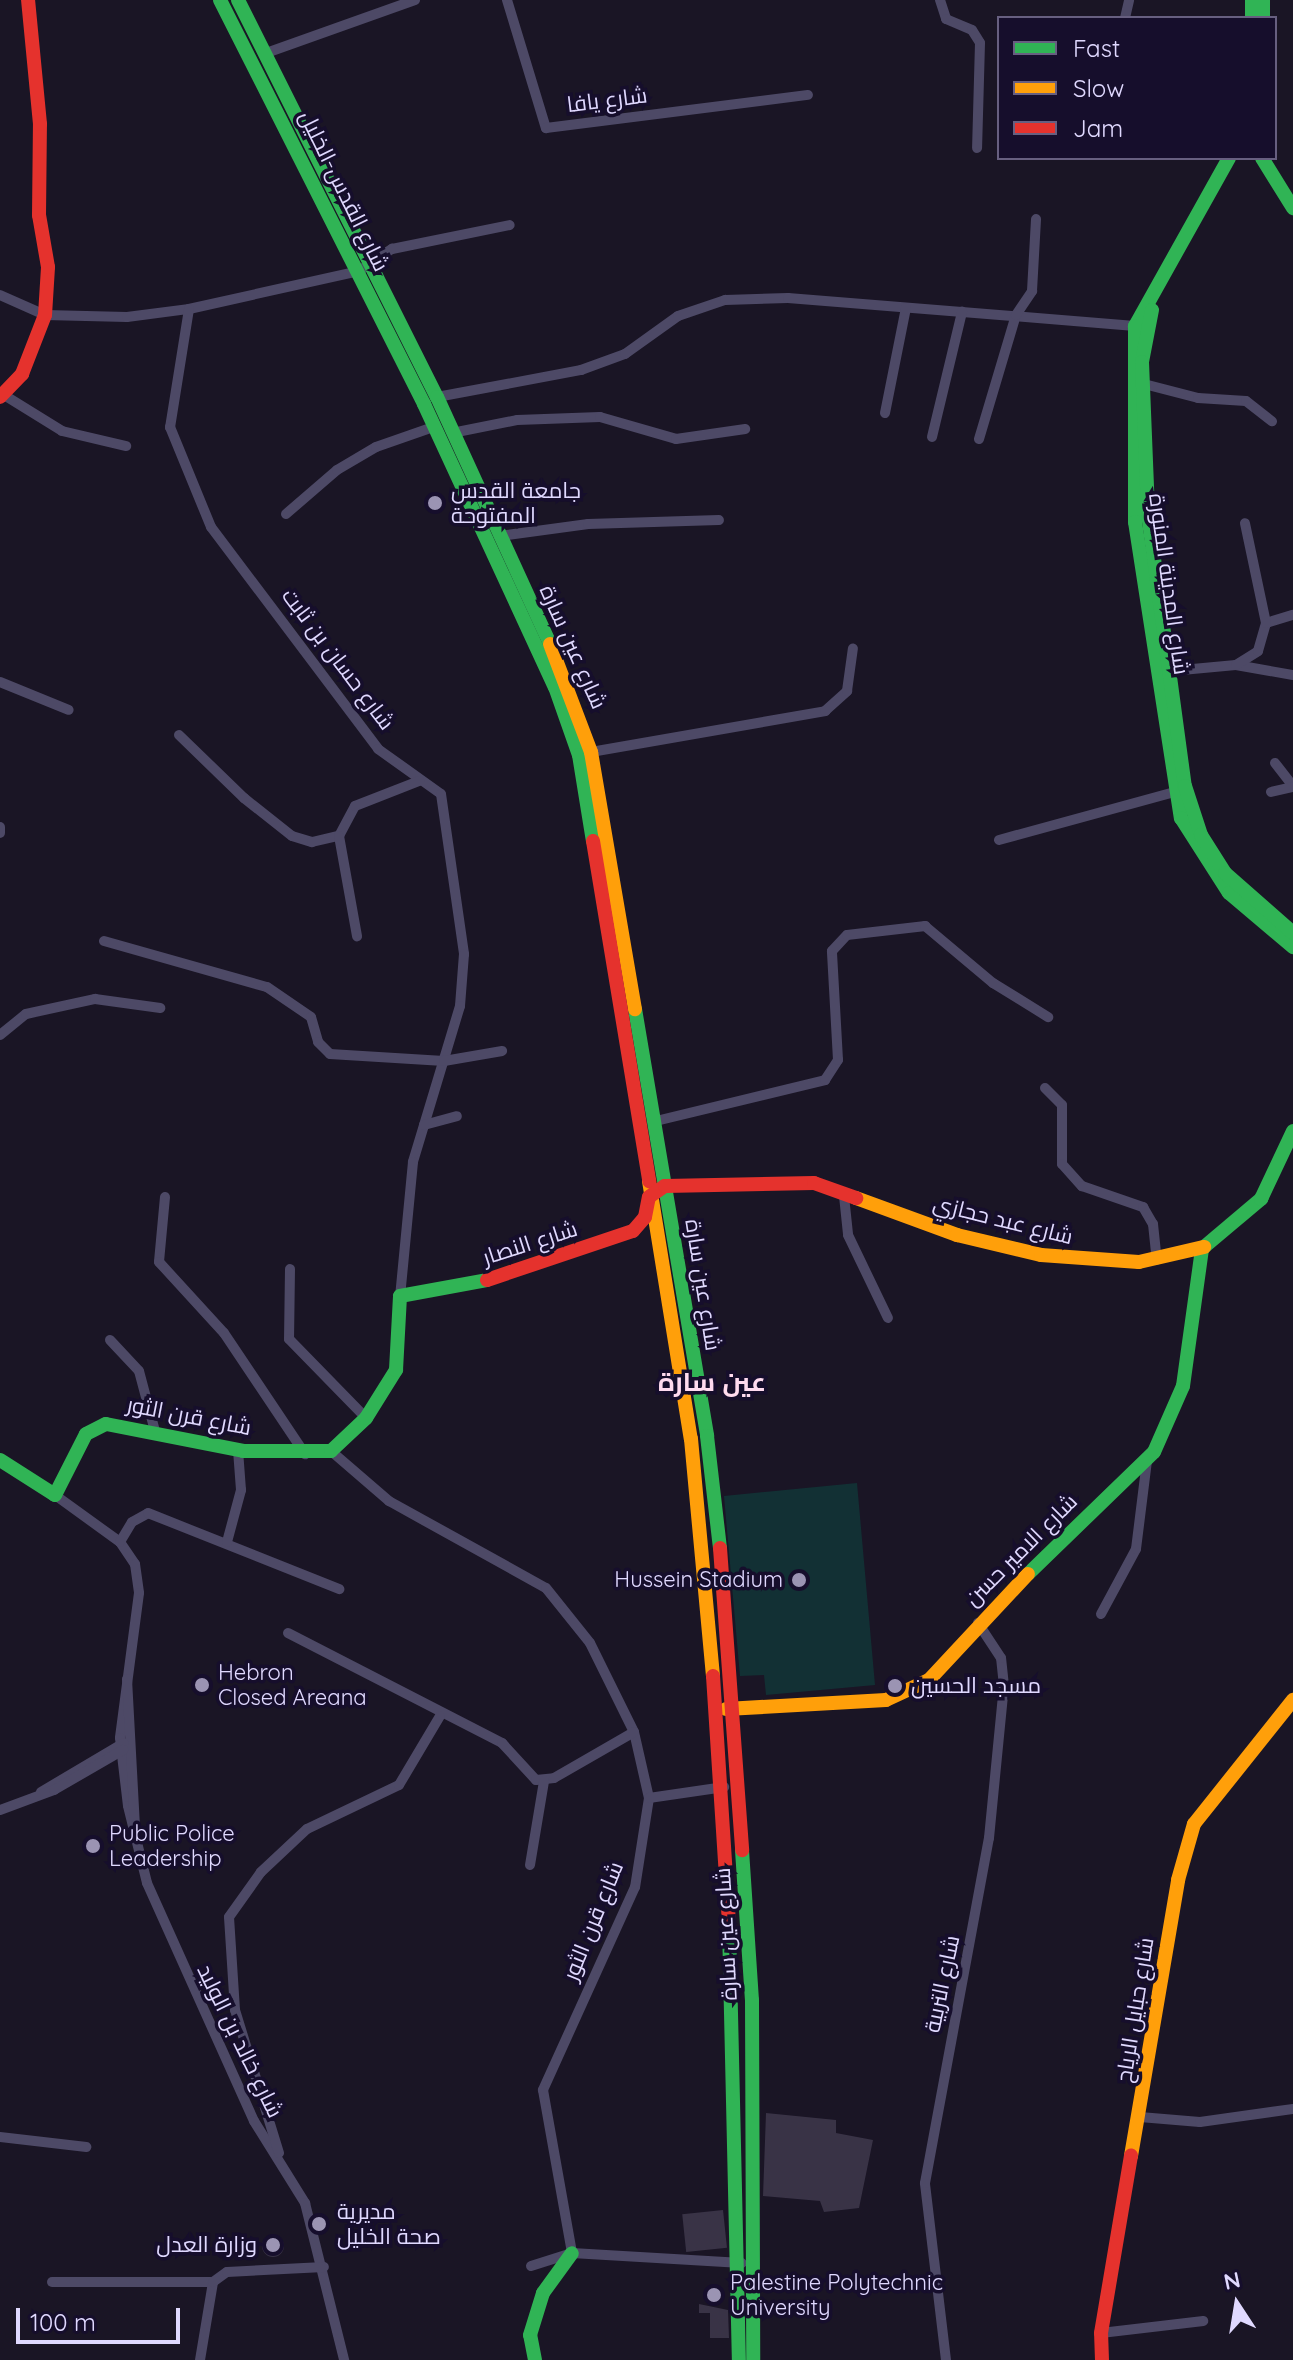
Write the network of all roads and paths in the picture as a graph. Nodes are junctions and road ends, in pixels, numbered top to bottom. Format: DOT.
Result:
graph roads {
  1 [pos="28,0"];
  2 [pos="220,0"];
  3 [pos="238,0"];
  4 [pos="415,0"];
  5 [pos="507,0"];
  6 [pos="940,0"];
  7 [pos="269,52"];
  8 [pos="808,95"];
  9 [pos="977,148"];
  10 [pos="1228,160"];
  11 [pos="1239,160"];
  12 [pos="1263,160"];
  13 [pos="1293,208"];
  14 [pos="1036,219"];
  15 [pos="510,225"];
  16 [pos="370,260"];
  17 [pos="359,271"];
  18 [pos="0,295"];
  19 [pos="906,308"];
  20 [pos="189,309"];
  21 [pos="962,312"];
  22 [pos="45,315"];
  23 [pos="1016,315"];
  24 [pos="1135,326"];
  25 [pos="1144,384"];
  26 [pos="2,396"];
  27 [pos="430,400"];
  28 [pos="885,413"];
  29 [pos="1272,421"];
  30 [pos="433,427"];
  31 [pos="745,429"];
  32 [pos="452,433"];
  33 [pos="932,437"];
  34 [pos="979,439"];
  35 [pos="126,446"];
  36 [pos="286,514"];
  37 [pos="719,520"];
  38 [pos="1245,523"];
  39 [pos="500,536"];
  40 [pos="1293,615"];
  41 [pos="1266,623"];
  42 [pos="853,648"];
  43 [pos="1236,665"];
  44 [pos="1171,671"];
  45 [pos="1293,675"];
  46 [pos="0,682"];
  47 [pos="69,710"];
  48 [pos="179,735"];
  49 [pos="591,752"];
  50 [pos="1275,763"];
  51 [pos="419,781"];
  52 [pos="1293,787"];
  53 [pos="1175,792"];
  54 [pos="1271,792"];
  55 [pos="339,836"];
  56 [pos="999,840"];
  57 [pos="1293,933"];
  58 [pos="357,936"];
  59 [pos="104,941"];
  60 [pos="1293,947"];
  61 [pos="160,1008"];
  62 [pos="1048,1017"];
  63 [pos="0,1035"];
  64 [pos="502,1051"];
  65 [pos="444,1061"];
  66 [pos="1045,1088"];
  67 [pos="457,1116"];
  68 [pos="656,1121"];
  69 [pos="424,1125"];
  70 [pos="1293,1131"];
  71 [pos="665,1186"];
  72 [pos="844,1196"];
  73 [pos="165,1197"];
  74 [pos="649,1197"];
  75 [pos="1202,1249"];
  76 [pos="1157,1260"];
  77 [pos="290,1269"];
  78 [pos="400,1296"];
  79 [pos="888,1318"];
  80 [pos="110,1340"];
  81 [pos="366,1418"];
  82 [pos="155,1431"];
  83 [pos="238,1450"];
  84 [pos="331,1451"];
  85 [pos="305,1454"];
  86 [pos="0,1460"];
  87 [pos="1147,1461"];
  88 [pos="55,1495"];
  89 [pos="120,1542"];
  90 [pos="227,1542"];
  91 [pos="339,1589"];
  92 [pos="1101,1614"];
  93 [pos="978,1623"];
  94 [pos="288,1633"];
  95 [pos="1293,1700"];
  96 [pos="735,1709"];
  97 [pos="718,1710"];
  98 [pos="440,1716"];
  99 [pos="634,1732"];
  100 [pos="124,1746"];
  101 [pos="544,1781"];
  102 [pos="724,1787"];
  103 [pos="649,1798"];
  104 [pos="0,1810"];
  105 [pos="530,1865"];
  106 [pos="1293,2109"];
  107 [pos="1140,2117"];
  108 [pos="0,2137"];
  109 [pos="86,2147"];
  110 [pos="280,2159"];
  111 [pos="572,2253"];
  112 [pos="745,2263"];
  113 [pos="531,2266"];
  114 [pos="324,2267"];
  115 [pos="52,2282"];
  116 [pos="213,2282"];
  117 [pos="1203,2321"];
  118 [pos="1101,2333"];
  119 [pos="200,2360"];
  120 [pos="344,2360"];
  121 [pos="535,2360"];
  122 [pos="739,2360"];
  123 [pos="753,2360"];
  124 [pos="946,2360"];
  125 [pos="1102,2360"];
  1 -- 22 [label="street"];
  2 -- 17 [label="street, شارع القدس-الخليل"];
  3 -- 7 [label="street, شارع القدس-الخليل"];
  4 -- 7 [label="street"];
  5 -- 8 [label="street, شارع يافا"];
  6 -- 9 [label="street"];
  7 -- 16 [label="street, شارع القدس-الخليل"];
  10 -- 24 [label="street, شارع المدينة المنورة"];
  11 -- 25 [label="street, شارع المدينة المنورة"];
  12 -- 13 [label="street"];
  14 -- 23 [label="street"];
  15 -- 16 [label="street"];
  16 -- 17 [label="street"];
  16 -- 27 [label="street, شارع القدس-الخليل"];
  17 -- 20 [label="street"];
  17 -- 27 [label="street, شارع القدس-الخليل"];
  18 -- 22 [label="street"];
  19 -- 21 [label="street"];
  19 -- 27 [label="street"];
  19 -- 28 [label="street"];
  20 -- 22 [label="street"];
  20 -- 51 [label="street, شارع حسان بن ثابت"];
  21 -- 23 [label="street"];
  21 -- 33 [label="street"];
  22 -- 26 [label="street"];
  23 -- 24 [label="street"];
  23 -- 34 [label="street"];
  24 -- 53 [label="street, شارع المدينة المنورة"];
  25 -- 29 [label="street"];
  25 -- 44 [label="street, شارع المدينة المنورة"];
  26 -- 35 [label="street"];
  27 -- 30 [label="street, شارع عين سارة"];
  27 -- 32 [label="street, شارع عين سارة"];
  30 -- 36 [label="street"];
  30 -- 74 [label="street, شارع عين سارة"];
  31 -- 32 [label="street"];
  32 -- 39 [label="street, شارع عين سارة"];
  37 -- 39 [label="street"];
  38 -- 41 [label="street"];
  39 -- 49 [label="street, شارع عين سارة"];
  40 -- 41 [label="street"];
  41 -- 43 [label="street"];
  42 -- 49 [label="street"];
  43 -- 44 [label="street"];
  43 -- 45 [label="street"];
  44 -- 57 [label="street, شارع المدينة المنورة"];
  46 -- 47 [label="street"];
  48 -- 55 [label="street"];
  49 -- 68 [label="street, شارع عين سارة"];
  50 -- 52 [label="street"];
  51 -- 55 [label="street"];
  51 -- 65 [label="street, شارع حسان بن ثابت"];
  52 -- 54 [label="street"];
  53 -- 56 [label="street"];
  53 -- 60 [label="street, شارع المدينة المنورة"];
  55 -- 58 [label="street"];
  59 -- 65 [label="street"];
  61 -- 63 [label="street"];
  62 -- 68 [label="street"];
  64 -- 65 [label="street"];
  65 -- 69 [label="street, شارع حسان بن ثابت"];
  66 -- 76 [label="street"];
  67 -- 69 [label="street"];
  68 -- 71 [label="street, شارع عين سارة"];
  69 -- 78 [label="street, شارع حسان بن ثابت"];
  70 -- 75 [label="street, شارع عبد حجازي"];
  71 -- 72 [label="street, شارع عبد حجازي"];
  71 -- 74 [label="street"];
  71 -- 96 [label="street, شارع عين سارة"];
  72 -- 76 [label="street, شارع عبد حجازي"];
  72 -- 79 [label="street"];
  73 -- 85 [label="street"];
  74 -- 78 [label="street, شارع النصار"];
  74 -- 97 [label="street, شارع عين سارة"];
  75 -- 76 [label="street, شارع عبد حجازي"];
  75 -- 87 [label="street, شارع الامير حسن"];
  77 -- 81 [label="street"];
  78 -- 81 [label="street, شارع حسان بن ثابت"];
  80 -- 82 [label="street"];
  81 -- 84 [label="street, شارع حسان بن ثابت"];
  82 -- 83 [label="street, شارع قرن الثور"];
  82 -- 88 [label="street, شارع قرن الثور"];
  83 -- 85 [label="street, شارع قرن الثور"];
  83 -- 90 [label="street"];
  84 -- 85 [label="street"];
  84 -- 99 [label="street, شارع قرن الثور"];
  86 -- 88 [label="street"];
  87 -- 92 [label="street"];
  87 -- 93 [label="street, شارع الامير حسن"];
  88 -- 89 [label="street"];
  89 -- 90 [label="street"];
  89 -- 100 [label="street, شارع خالد بن الوليد"];
  90 -- 91 [label="street"];
  93 -- 96 [label="street, شارع الامير حسن"];
  93 -- 124 [label="street, شارع التربية"];
  94 -- 98 [label="street"];
  95 -- 107 [label="street, شارع حبايل الرياح"];
  96 -- 97 [label="street, شارع الامير حسن"];
  96 -- 112 [label="street, شارع عين سارة"];
  97 -- 102 [label="street, شارع عين سارة"];
  98 -- 101 [label="street"];
  98 -- 110 [label="street"];
  99 -- 101 [label="street"];
  99 -- 103 [label="street, شارع قرن الثور"];
  100 -- 104 [label="street"];
  100 -- 110 [label="street, شارع خالد بن الوليد"];
  101 -- 105 [label="street"];
  102 -- 103 [label="street"];
  102 -- 112 [label="street, شارع عين سارة"];
  103 -- 111 [label="street, شارع قرن الثور"];
  106 -- 107 [label="street"];
  107 -- 118 [label="street, شارع حبايل الرياح"];
  108 -- 109 [label="street"];
  110 -- 114 [label="street, شارع خالد بن الوليد"];
  111 -- 112 [label="street"];
  111 -- 113 [label="street"];
  111 -- 121 [label="street"];
  112 -- 122 [label="street, شارع عين سارة"];
  112 -- 123 [label="street, شارع عين سارة"];
  114 -- 116 [label="street"];
  114 -- 120 [label="street, شارع خالد بن الوليد"];
  115 -- 116 [label="street"];
  116 -- 119 [label="street"];
  117 -- 118 [label="street"];
  118 -- 125 [label="street, شارع حبايل الرياح"];
}
